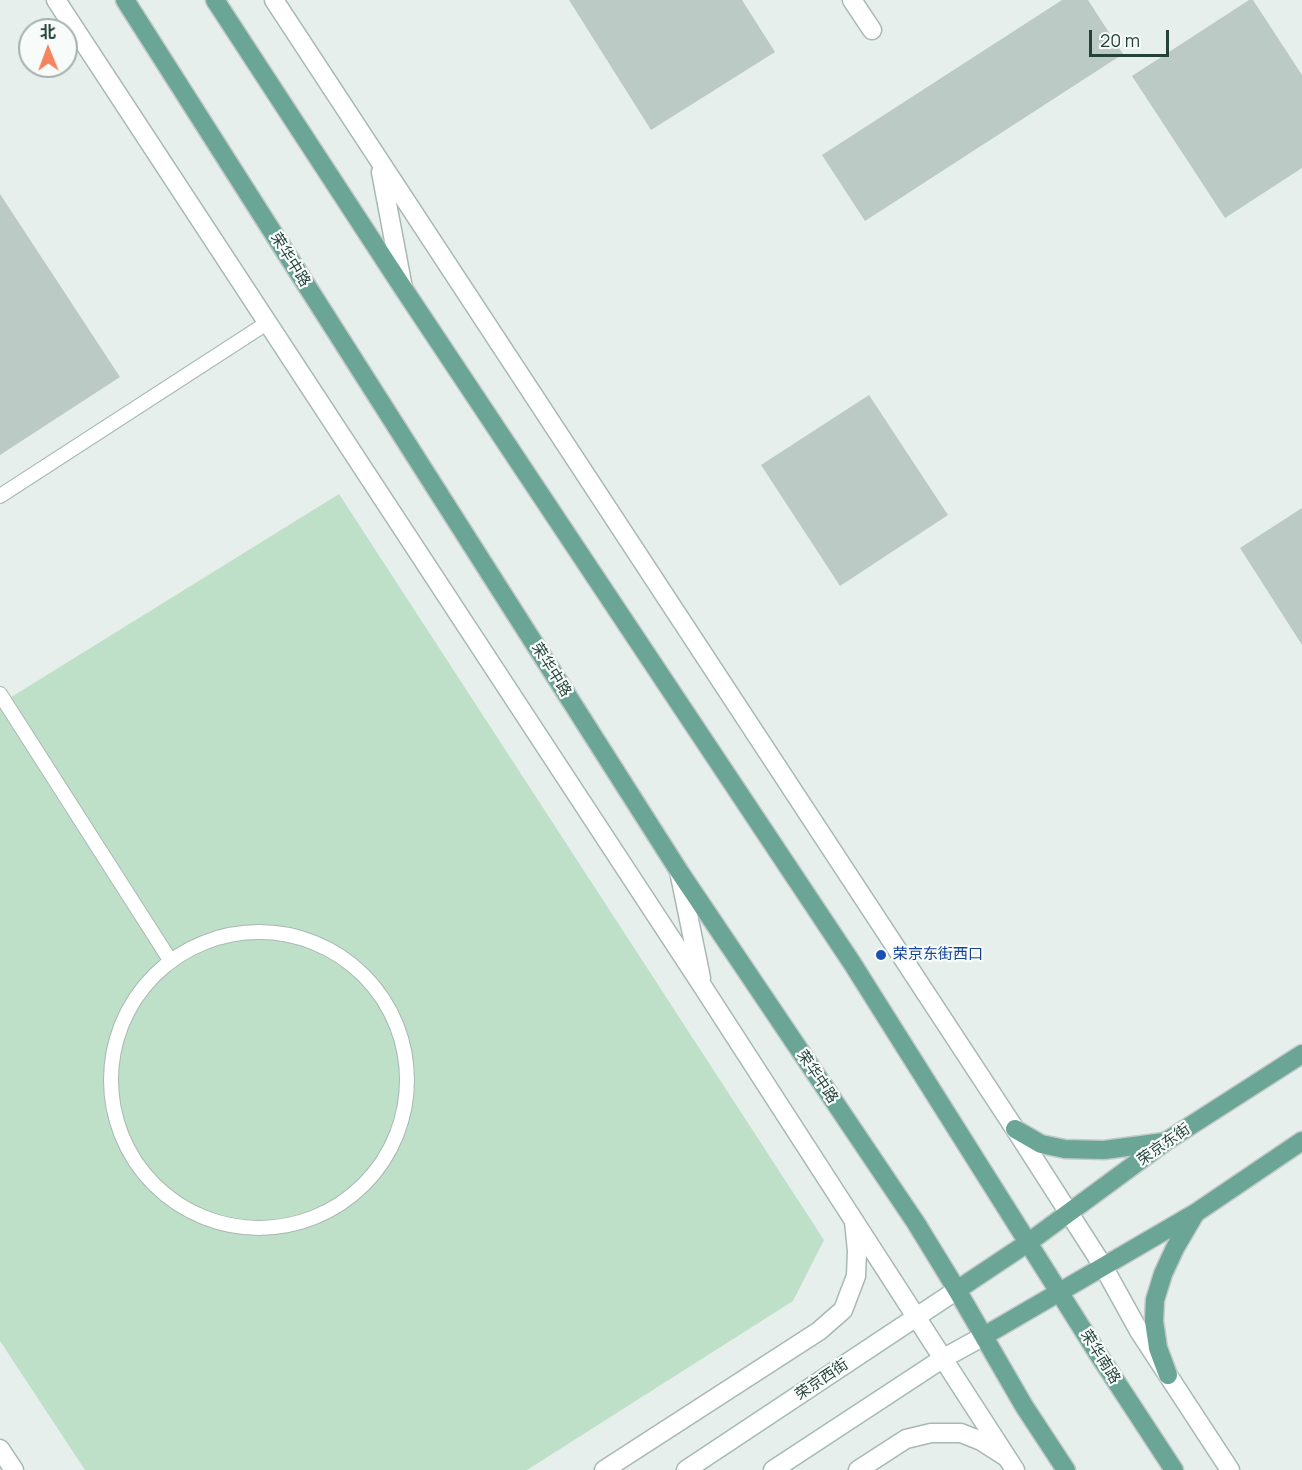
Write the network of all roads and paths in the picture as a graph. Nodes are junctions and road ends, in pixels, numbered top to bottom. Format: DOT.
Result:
graph roads {
  1 [pos="56,0"];
  2 [pos="125,0"];
  3 [pos="215,0"];
  4 [pos="274,0"];
  5 [pos="852,0"];
  6 [pos="872,30"];
  7 [pos="380,164"];
  8 [pos="403,288"];
  9 [pos="267,323"];
  10 [pos="0,496"];
  11 [pos="0,694"];
  12 [pos="679,871"];
  13 [pos="170,960"];
  14 [pos="703,987"];
  15 [pos="1302,1054"];
  16 [pos="1015,1129"];
  17 [pos="1302,1141"];
  18 [pos="1166,1142"];
  19 [pos="1197,1212"];
  20 [pos="1069,1213"];
  21 [pos="854,1221"];
  22 [pos="1029,1242"];
  23 [pos="1103,1266"];
  24 [pos="957,1290"];
  25 [pos="1060,1292"];
  26 [pos="915,1318"];
  27 [pos="984,1336"];
  28 [pos="942,1359"];
  29 [pos="1168,1374"];
  30 [pos="0,1449"];
  31 [pos="1010,1463"];
  32 [pos="14,1470"];
  33 [pos="604,1470"];
  34 [pos="686,1470"];
  35 [pos="773,1470"];
  36 [pos="858,1470"];
  37 [pos="1066,1470"];
  38 [pos="1174,1470"];
  39 [pos="1230,1470"];
  1 -- 9 [label="street"];
  2 -- 12 [label="main road, 荣华中路"];
  3 -- 8 [label="main road"];
  4 -- 7 [label="street"];
  5 -- 6 [label="street"];
  7 -- 8 [label="street"];
  7 -- 16 [label="street"];
  8 -- 22 [label="main road"];
  9 -- 10 [label="lane"];
  9 -- 14 [label="street"];
  11 -- 13 [label="lane"];
  12 -- 14 [label="street"];
  12 -- 24 [label="main road, 荣华中路"];
  13 -- 13 [label="lane"];
  14 -- 21 [label="street"];
  15 -- 18 [label="main road, 荣京东街"];
  16 -- 18 [label="main road"];
  16 -- 20 [label="street"];
  17 -- 19 [label="main road"];
  18 -- 20 [label="main road, 荣京东街"];
  19 -- 23 [label="main road"];
  19 -- 29 [label="main road"];
  20 -- 22 [label="main road, 荣京东街"];
  20 -- 23 [label="street"];
  21 -- 26 [label="street"];
  21 -- 33 [label="street"];
  22 -- 24 [label="main road, 荣京东街"];
  22 -- 25 [label="main road, 荣华南路"];
  23 -- 25 [label="main road"];
  23 -- 29 [label="street"];
  24 -- 26 [label="street, 荣京西街"];
  24 -- 27 [label="main road, 荣华中路"];
  25 -- 27 [label="main road"];
  25 -- 38 [label="main road, 荣华南路"];
  26 -- 28 [label="street"];
  26 -- 34 [label="street, 荣京西街"];
  27 -- 28 [label="street"];
  27 -- 37 [label="main road"];
  28 -- 31 [label="street"];
  28 -- 35 [label="street"];
  29 -- 39 [label="street"];
  30 -- 32 [label="street"];
  31 -- 36 [label="street"];
}
